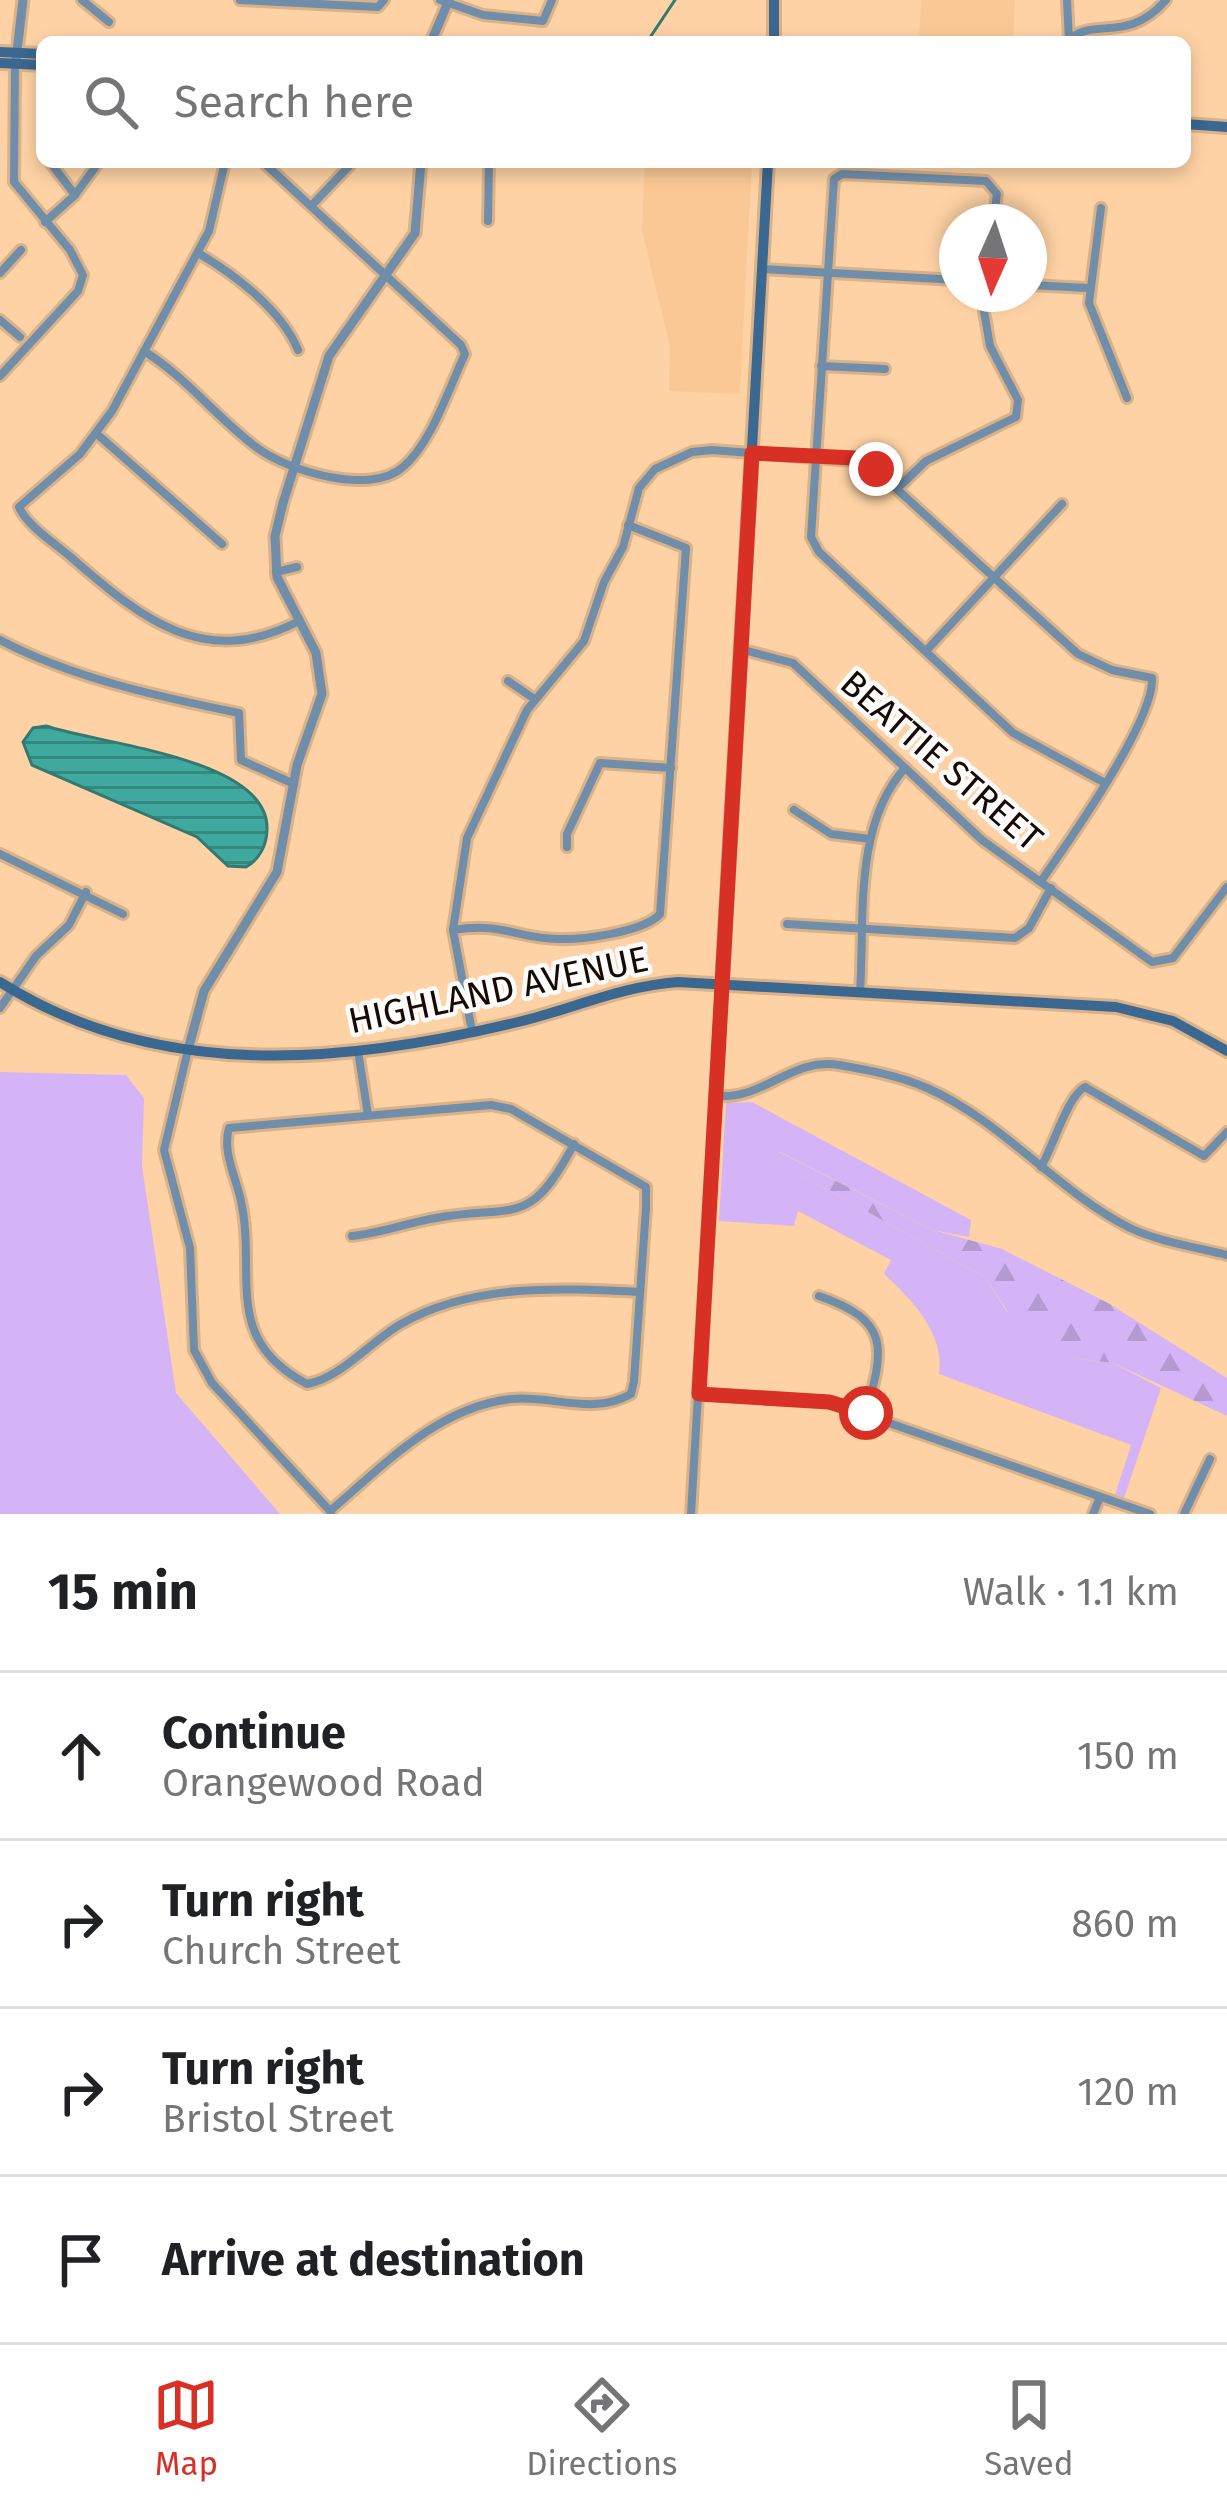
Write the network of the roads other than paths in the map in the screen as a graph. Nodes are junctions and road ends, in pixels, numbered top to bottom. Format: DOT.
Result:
graph roads {
  1 [pos="23,0"];
  2 [pos="82,0"];
  3 [pos="239,0"];
  4 [pos="384,0"];
  5 [pos="552,0"];
  6 [pos="774,0"];
  7 [pos="1067,0"];
  8 [pos="1166,0"];
  9 [pos="445,1"];
  10 [pos="266,3"];
  11 [pos="109,22"];
  12 [pos="433,36"];
  13 [pos="774,36"];
  14 [pos="1069,36"];
  15 [pos="1074,36"];
  16 [pos="0,52"];
  17 [pos="36,55"];
  18 [pos="16,58"];
  19 [pos="0,63"];
  20 [pos="36,63"];
  21 [pos="1191,124"];
  22 [pos="1227,127"];
  23 [pos="55,168"];
  24 [pos="95,168"];
  25 [pos="224,168"];
  26 [pos="270,168"];
  27 [pos="347,168"];
  28 [pos="420,168"];
  29 [pos="489,168"];
  30 [pos="768,168"];
  31 [pos="11,171"];
  32 [pos="0,174"];
  33 [pos="75,195"];
  34 [pos="313,204"];
  35 [pos="993,204"];
  36 [pos="1101,208"];
  37 [pos="488,221"];
  38 [pos="45,222"];
  39 [pos="21,250"];
  40 [pos="198,253"];
  41 [pos="763,269"];
  42 [pos="0,273"];
  43 [pos="826,273"];
  44 [pos="387,275"];
  45 [pos="939,279"];
  46 [pos="1047,286"];
  47 [pos="1088,288"];
  48 [pos="984,312"];
  49 [pos="0,320"];
  50 [pos="20,337"];
  51 [pos="298,350"];
  52 [pos="144,351"];
  53 [pos="821,366"];
  54 [pos="324,368"];
  55 [pos="885,369"];
  56 [pos="340,375"];
  57 [pos="0,376"];
  58 [pos="1127,398"];
  59 [pos="98,434"];
  60 [pos="752,453"];
  61 [pos="816,457"];
  62 [pos="296,464"];
  63 [pos="898,488"];
  64 [pos="1062,505"];
  65 [pos="628,525"];
  66 [pos="222,544"];
  67 [pos="298,567"];
  68 [pos="276,572"];
  69 [pos="994,577"];
  70 [pos="298,621"];
  71 [pos="0,640"];
  72 [pos="740,649"];
  73 [pos="926,651"];
  74 [pos="508,681"];
  75 [pos="533,698"];
  76 [pos="671,768"];
  77 [pos="905,768"];
  78 [pos="294,784"];
  79 [pos="1105,784"];
  80 [pos="794,810"];
  81 [pos="870,839"];
  82 [pos="567,847"];
  83 [pos="0,854"];
  84 [pos="1041,881"];
  85 [pos="1227,887"];
  86 [pos="1051,888"];
  87 [pos="86,892"];
  88 [pos="123,914"];
  89 [pos="787,924"];
  90 [pos="864,928"];
  91 [pos="453,930"];
  92 [pos="0,982"];
  93 [pos="722,984"];
  94 [pos="13,991"];
  95 [pos="860,993"];
  96 [pos="0,1008"];
  97 [pos="472,1031"];
  98 [pos="188,1050"];
  99 [pos="358,1051"];
  100 [pos="1227,1052"];
  101 [pos="719,1096"];
  102 [pos="368,1114"];
  103 [pos="1227,1132"];
  104 [pos="574,1144"];
  105 [pos="1040,1167"];
  106 [pos="352,1236"];
  107 [pos="1227,1255"];
  108 [pos="640,1292"];
  109 [pos="819,1296"];
  110 [pos="699,1394"];
  111 [pos="866,1413"];
  112 [pos="1210,1459"];
  113 [pos="1100,1496"];
  114 [pos="332,1512"];
  115 [pos="691,1514"];
  116 [pos="1093,1514"];
  117 [pos="1150,1514"];
  118 [pos="1184,1514"];
  1 -- 18 [label="street"];
  2 -- 11 [label="street"];
  3 -- 10 [label="street"];
  4 -- 10 [label="street"];
  5 -- 9 [label="street"];
  6 -- 13 [label="main road"];
  7 -- 14 [label="street"];
  8 -- 15 [label="street"];
  9 -- 12 [label="street"];
  16 -- 18 [label="main road"];
  17 -- 18 [label="main road"];
  18 -- 19 [label="main road"];
  18 -- 20 [label="main road"];
  18 -- 31 [label="street"];
  21 -- 22 [label="main road"];
  23 -- 33 [label="street"];
  24 -- 33 [label="street"];
  25 -- 40 [label="street"];
  26 -- 34 [label="street"];
  27 -- 34 [label="street"];
  28 -- 44 [label="street"];
  29 -- 37 [label="street"];
  30 -- 41 [label="main road"];
  31 -- 32 [label="street"];
  31 -- 38 [label="street"];
  33 -- 38 [label="street"];
  34 -- 44 [label="street"];
  35 -- 43 [label="street"];
  36 -- 47 [label="street"];
  38 -- 57 [label="street"];
  39 -- 42 [label="street"];
  40 -- 51 [label="street"];
  40 -- 52 [label="street"];
  41 -- 43 [label="street"];
  41 -- 60 [label="main road"];
  43 -- 45 [label="street"];
  43 -- 53 [label="street"];
  44 -- 54 [label="street"];
  44 -- 62 [label="street"];
  46 -- 47 [label="street"];
  47 -- 58 [label="street"];
  48 -- 63 [label="street"];
  49 -- 50 [label="street"];
  52 -- 59 [label="street"];
  52 -- 62 [label="street"];
  53 -- 55 [label="street"];
  53 -- 61 [label="street"];
  54 -- 56 [label="street"];
  54 -- 62 [label="street"];
  59 -- 66 [label="street"];
  59 -- 70 [label="street"];
  60 -- 61 [label="street"];
  60 -- 65 [label="street"];
  60 -- 72 [label="main road"];
  61 -- 63 [label="street"];
  61 -- 73 [label="street"];
  62 -- 68 [label="street"];
  63 -- 69 [label="street"];
  64 -- 69 [label="street"];
  65 -- 75 [label="street"];
  65 -- 76 [label="street"];
  67 -- 68 [label="street"];
  68 -- 70 [label="street"];
  69 -- 73 [label="street"];
  69 -- 79 [label="street"];
  70 -- 78 [label="street"];
  71 -- 78 [label="street"];
  72 -- 77 [label="street, BEATTIE STREET"];
  72 -- 93 [label="main road"];
  73 -- 79 [label="street"];
  74 -- 75 [label="street"];
  75 -- 91 [label="street"];
  76 -- 82 [label="street"];
  76 -- 91 [label="street"];
  77 -- 81 [label="street"];
  77 -- 84 [label="street, BEATTIE STREET"];
  78 -- 98 [label="street"];
  79 -- 84 [label="street"];
  80 -- 81 [label="street"];
  81 -- 90 [label="street"];
  83 -- 87 [label="street"];
  84 -- 86 [label="street, BEATTIE STREET"];
  85 -- 86 [label="street, BEATTIE STREET"];
  86 -- 90 [label="street"];
  87 -- 88 [label="street"];
  87 -- 94 [label="street"];
  89 -- 90 [label="street"];
  90 -- 95 [label="street"];
  91 -- 97 [label="street"];
  92 -- 94 [label="main road, HIGHLAND AVENUE"];
  93 -- 95 [label="main road, HIGHLAND AVENUE"];
  93 -- 97 [label="main road, HIGHLAND AVENUE"];
  93 -- 101 [label="street"];
  94 -- 96 [label="street"];
  94 -- 98 [label="main road, HIGHLAND AVENUE"];
  95 -- 100 [label="main road, HIGHLAND AVENUE"];
  97 -- 99 [label="main road, HIGHLAND AVENUE"];
  98 -- 99 [label="main road, HIGHLAND AVENUE"];
  98 -- 114 [label="street"];
  99 -- 102 [label="street"];
  101 -- 105 [label="street"];
  101 -- 110 [label="street"];
  102 -- 104 [label="street"];
  102 -- 108 [label="street"];
  103 -- 105 [label="street"];
  104 -- 106 [label="street"];
  104 -- 108 [label="street"];
  105 -- 107 [label="street"];
  108 -- 114 [label="street"];
  109 -- 111 [label="street"];
  110 -- 111 [label="street"];
  110 -- 115 [label="street"];
  111 -- 113 [label="street"];
  112 -- 118 [label="street"];
  113 -- 116 [label="street"];
  113 -- 117 [label="street"];
}
